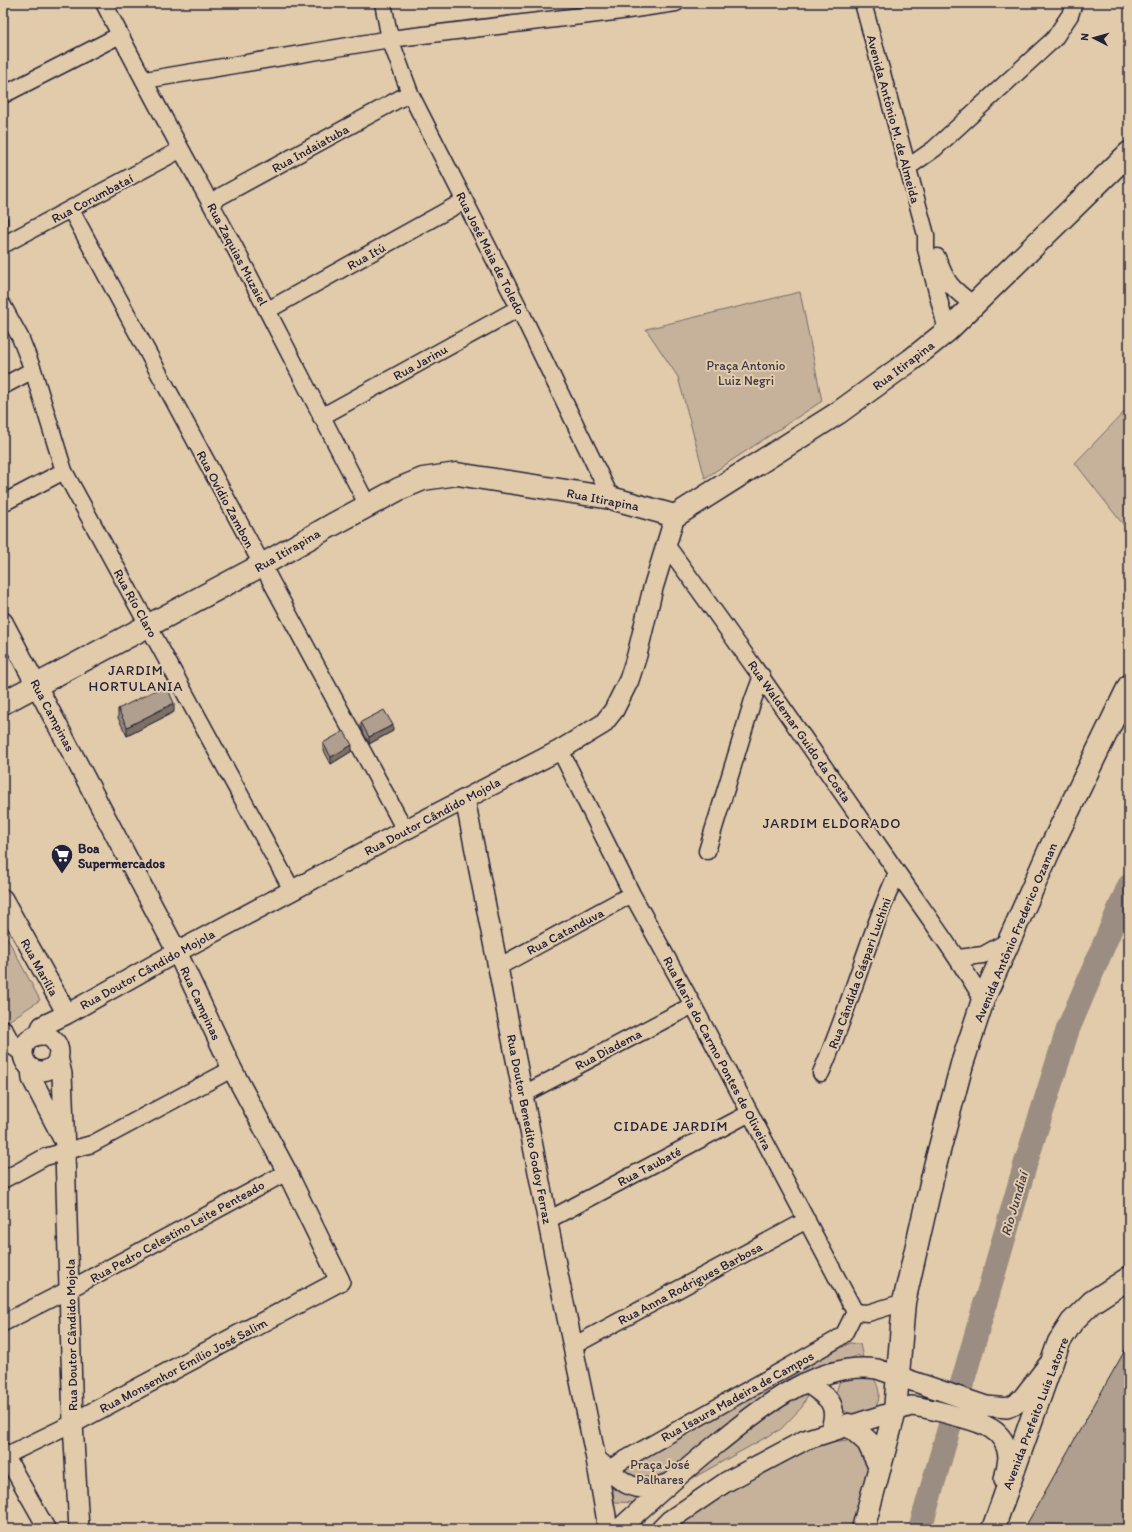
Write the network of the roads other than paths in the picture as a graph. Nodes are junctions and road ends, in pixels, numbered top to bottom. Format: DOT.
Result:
graph roads {
  1 [pos="104,3"];
  2 [pos="383,3"];
  3 [pos="676,3"];
  4 [pos="864,3"];
  5 [pos="1074,3"];
  6 [pos="614,8"];
  7 [pos="120,35"];
  8 [pos="390,39"];
  9 [pos="145,80"];
  10 [pos="410,93"];
  11 [pos="3,94"];
  12 [pos="180,150"];
  13 [pos="1129,153"];
  14 [pos="907,168"];
  15 [pos="464,201"];
  16 [pos="210,202"];
  17 [pos="71,210"];
  18 [pos="926,235"];
  19 [pos="3,245"];
  20 [pos="974,305"];
  21 [pos="3,306"];
  22 [pos="519,308"];
  23 [pos="268,310"];
  24 [pos="947,331"];
  25 [pos="32,370"];
  26 [pos="3,386"];
  27 [pos="321,417"];
  28 [pos="64,471"];
  29 [pos="612,498"];
  30 [pos="3,502"];
  31 [pos="368,506"];
  32 [pos="675,516"];
  33 [pos="666,546"];
  34 [pos="262,565"];
  35 [pos="3,622"];
  36 [pos="150,626"];
  37 [pos="762,676"];
  38 [pos="38,685"];
  39 [pos="1129,686"];
  40 [pos="3,703"];
  41 [pos="560,750"];
  42 [pos="465,799"];
  43 [pos="405,830"];
  44 [pos="707,851"];
  45 [pos="897,874"];
  46 [pos="292,890"];
  47 [pos="632,894"];
  48 [pos="3,899"];
  49 [pos="1011,940"];
  50 [pos="177,952"];
  51 [pos="958,958"];
  52 [pos="498,967"];
  53 [pos="983,1000"];
  54 [pos="693,1004"];
  55 [pos="67,1014"];
  56 [pos="3,1030"];
  57 [pos="38,1035"];
  58 [pos="58,1052"];
  59 [pos="27,1060"];
  60 [pos="232,1069"];
  61 [pos="821,1074"];
  62 [pos="524,1094"];
  63 [pos="750,1113"];
  64 [pos="64,1146"];
  65 [pos="287,1172"];
  66 [pos="3,1180"];
  67 [pos="548,1220"];
  68 [pos="807,1220"];
  69 [pos="1129,1278"];
  70 [pos="340,1281"];
  71 [pos="70,1289"];
  72 [pos="904,1302"];
  73 [pos="855,1312"];
  74 [pos="3,1323"];
  75 [pos="573,1346"];
  76 [pos="1053,1357"];
  77 [pos="898,1378"];
  78 [pos="807,1383"];
  79 [pos="895,1411"];
  80 [pos="984,1414"];
  81 [pos="73,1423"];
  82 [pos="839,1428"];
  83 [pos="4,1455"];
  84 [pos="602,1464"];
  85 [pos="880,1467"];
  86 [pos="667,1484"];
  87 [pos="1001,1503"];
  88 [pos="47,1529"];
  89 [pos="79,1529"];
  90 [pos="607,1529"];
  91 [pos="619,1529"];
  92 [pos="661,1529"];
  93 [pos="863,1529"];
  94 [pos="993,1529"];
  1 -- 7 [label="street, Rua Zaquias Muzaiel"];
  2 -- 8 [label="street, Rua José Maia de Toledo"];
  3 -- 6 [label="street"];
  4 -- 14 [label="street, Avenida Antônio M. de Almeida"];
  5 -- 14 [label="street"];
  6 -- 8 [label="street"];
  7 -- 9 [label="street, Rua Zaquias Muzaiel"];
  7 -- 11 [label="street"];
  8 -- 9 [label="street"];
  8 -- 10 [label="street, Rua José Maia de Toledo"];
  9 -- 12 [label="street, Rua Zaquias Muzaiel"];
  10 -- 15 [label="street, Rua José Maia de Toledo"];
  10 -- 16 [label="street, Rua Indaiatuba"];
  12 -- 16 [label="street, Rua Zaquias Muzaiel"];
  12 -- 17 [label="street, Rua Corumbataí"];
  13 -- 20 [label="main road, Rua Itirapina"];
  14 -- 18 [label="street, Avenida Antônio M. de Almeida"];
  15 -- 22 [label="street, Rua José Maia de Toledo"];
  15 -- 23 [label="street, Rua Itú"];
  16 -- 23 [label="street, Rua Zaquias Muzaiel"];
  17 -- 19 [label="street, Rua Corumbataí"];
  17 -- 34 [label="street, Rua Ovídio Zambon"];
  18 -- 20 [label="street, Avenida Antônio M. de Almeida"];
  18 -- 24 [label="street, Avenida Antônio M. de Almeida"];
  20 -- 24 [label="main road, Rua Itirapina"];
  21 -- 25 [label="street, Rua Río Claro"];
  22 -- 27 [label="street, Rua Jarinu"];
  22 -- 29 [label="street, Rua José Maia de Toledo"];
  23 -- 27 [label="street, Rua Zaquias Muzaiel"];
  24 -- 32 [label="main road, Rua Itirapina"];
  25 -- 26 [label="street"];
  25 -- 28 [label="street, Rua Río Claro"];
  27 -- 31 [label="street, Rua Zaquias Muzaiel"];
  28 -- 30 [label="street"];
  28 -- 36 [label="street, Rua Río Claro"];
  29 -- 31 [label="main road, Rua Itirapina"];
  29 -- 32 [label="main road, Rua Itirapina"];
  31 -- 34 [label="main road, Rua Itirapina"];
  32 -- 33 [label="street, Rua Doutor Cândido Mojola"];
  33 -- 37 [label="street, Rua Waldemar Guido da Costa"];
  33 -- 41 [label="street, Rua Doutor Cândido Mojola"];
  34 -- 36 [label="main road, Rua Itirapina"];
  34 -- 43 [label="street, Rua Ovídio Zambon"];
  35 -- 38 [label="street, Rua Campinas"];
  36 -- 38 [label="main road, Rua Itirapina"];
  36 -- 46 [label="street, Rua Río Claro"];
  37 -- 44 [label="street"];
  37 -- 45 [label="street, Rua Waldemar Guido da Costa"];
  38 -- 40 [label="main road, Rua Itirapina"];
  38 -- 50 [label="street, Rua Campinas"];
  39 -- 49 [label="main road, Avenida Antônio Frederico Ozanan"];
  41 -- 42 [label="street, Rua Doutor Cândido Mojola"];
  41 -- 47 [label="street, Rua Maria do Carmo Pontes de Oliveira"];
  42 -- 43 [label="street, Rua Doutor Cândido Mojola"];
  42 -- 52 [label="street, Rua Doutor Benedito Godoy Ferraz"];
  43 -- 46 [label="street, Rua Doutor Cândido Mojola"];
  45 -- 51 [label="street, Rua Waldemar Guido da Costa"];
  45 -- 61 [label="street, Rua Cândida Gáspari Luchini"];
  46 -- 50 [label="street, Rua Doutor Cândido Mojola"];
  47 -- 52 [label="street, Rua Catanduva"];
  47 -- 54 [label="street, Rua Maria do Carmo Pontes de Oliveira"];
  48 -- 55 [label="street, Rua Marília"];
  49 -- 51 [label="street"];
  49 -- 53 [label="main road, Avenida Antônio Frederico Ozanan"];
  50 -- 55 [label="street, Rua Doutor Cândido Mojola"];
  50 -- 60 [label="street, Rua Campinas"];
  51 -- 53 [label="street, Rua Waldemar Guido da Costa"];
  52 -- 62 [label="street, Rua Doutor Benedito Godoy Ferraz"];
  53 -- 72 [label="main road, Avenida Antônio Frederico Ozanan"];
  54 -- 62 [label="street, Rua Diadema"];
  54 -- 63 [label="street, Rua Maria do Carmo Pontes de Oliveira"];
  55 -- 57 [label="street, Rua Doutor Cândido Mojola"];
  55 -- 58 [label="street, Rua Doutor Cândido Mojola"];
  56 -- 59 [label="street"];
  57 -- 58 [label="street"];
  57 -- 59 [label="street, Rua Doutor Cândido Mojola"];
  58 -- 59 [label="street, Rua Doutor Cândido Mojola"];
  58 -- 64 [label="street, Rua Doutor Cândido Mojola"];
  59 -- 64 [label="street, Rua Doutor Cândido Mojola"];
  60 -- 64 [label="street"];
  60 -- 65 [label="street, Rua Campinas"];
  62 -- 67 [label="street, Rua Doutor Benedito Godoy Ferraz"];
  63 -- 67 [label="street, Rua Taubaté"];
  63 -- 68 [label="street, Rua Maria do Carmo Pontes de Oliveira"];
  64 -- 66 [label="street"];
  64 -- 71 [label="street, Rua Doutor Cândido Mojola"];
  65 -- 70 [label="street, Rua Campinas"];
  65 -- 71 [label="street, Rua Pedro Celestino Leite Penteado"];
  67 -- 75 [label="street, Rua Doutor Benedito Godoy Ferraz"];
  68 -- 73 [label="street, Rua Maria do Carmo Pontes de Oliveira"];
  68 -- 75 [label="street, Rua Anna Rodrigues Barbosa"];
  69 -- 76 [label="main road, Avenida Prefeito Luís Latorre"];
  70 -- 81 [label="street, Rua Monsenhor Emílio José Salim"];
  71 -- 74 [label="street, Rua Pedro Celestino Leite Penteado"];
  71 -- 81 [label="street, Rua Doutor Cândido Mojola"];
  72 -- 73 [label="street"];
  72 -- 77 [label="main road, Avenida Antônio Frederico Ozanan"];
  73 -- 84 [label="street, Rua Isaura Madeira de Campos"];
  75 -- 84 [label="street, Rua Doutor Benedito Godoy Ferraz"];
  76 -- 80 [label="street"];
  76 -- 87 [label="main road, Avenida Prefeito Luís Latorre"];
  77 -- 78 [label="street"];
  77 -- 79 [label="main road, Avenida Antônio Frederico Ozanan"];
  77 -- 80 [label="street"];
  78 -- 82 [label="street"];
  78 -- 86 [label="street"];
  79 -- 80 [label="street"];
  79 -- 82 [label="street"];
  79 -- 85 [label="main road"];
  80 -- 87 [label="street"];
  81 -- 83 [label="street, Rua Monsenhor Emílio José Salim"];
  81 -- 89 [label="street, Rua Doutor Cândido Mojola"];
  82 -- 85 [label="main road"];
  82 -- 92 [label="street"];
  83 -- 88 [label="street"];
  84 -- 86 [label="street"];
  84 -- 90 [label="street, Rua Doutor Benedito Godoy Ferraz"];
  85 -- 93 [label="main road"];
  86 -- 91 [label="street"];
  87 -- 94 [label="main road, Avenida Prefeito Luís Latorre"];
}
